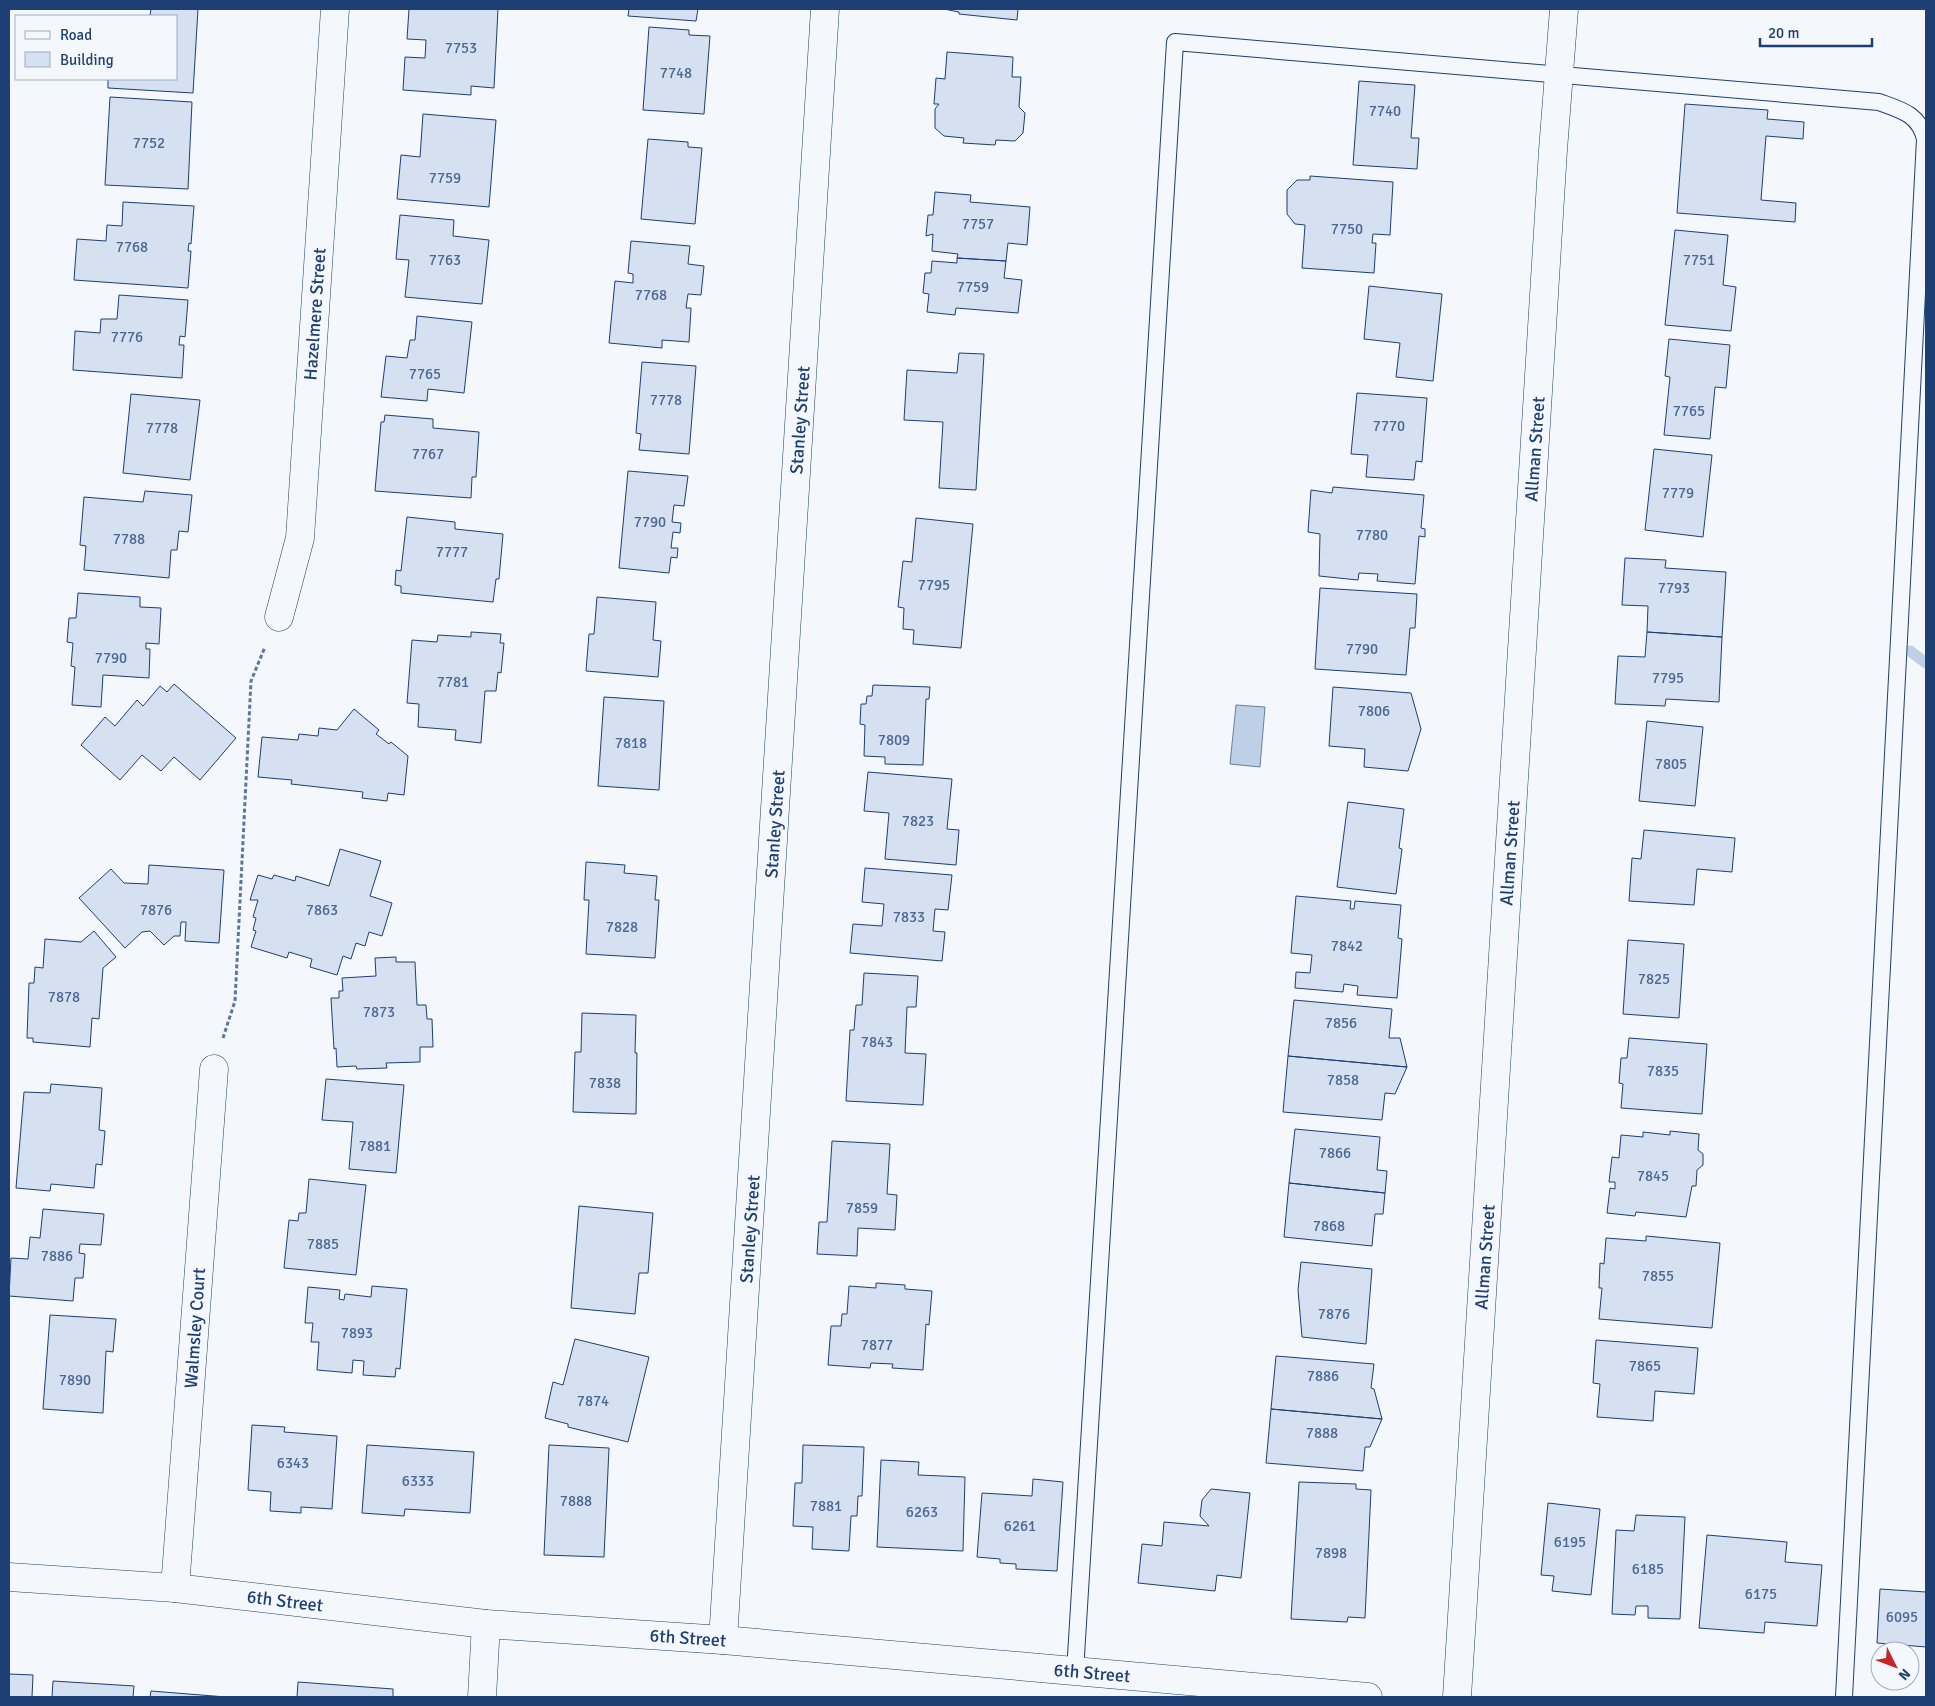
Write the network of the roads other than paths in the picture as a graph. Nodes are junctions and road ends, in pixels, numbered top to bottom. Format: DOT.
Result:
graph roads {
  1 [pos="335,9"];
  2 [pos="825,9"];
  3 [pos="1564,9"];
  4 [pos="1558,75"];
  5 [pos="279,617"];
  6 [pos="214,1069"];
  7 [pos="9,1577"];
  8 [pos="175,1588"];
  9 [pos="486,1624"];
  10 [pos="723,1640"];
  11 [pos="1075,1672"];
  12 [pos="482,1697"];
  13 [pos="1368,1697"];
  14 [pos="1457,1697"];
  15 [pos="1844,1697"];
  1 -- 5 [label="street, Hazelmere Street"];
  2 -- 10 [label="street, Stanley Street"];
  3 -- 4 [label="street, Allman Street"];
  4 -- 11 [label="lane"];
  4 -- 14 [label="street, Allman Street"];
  4 -- 15 [label="lane"];
  6 -- 8 [label="street, Walmsley Court"];
  7 -- 8 [label="street, 6th Street"];
  8 -- 9 [label="street, 6th Street"];
  9 -- 10 [label="street, 6th Street"];
  9 -- 12 [label="street"];
  10 -- 11 [label="street, 6th Street"];
  11 -- 13 [label="street, 6th Street"];
}
